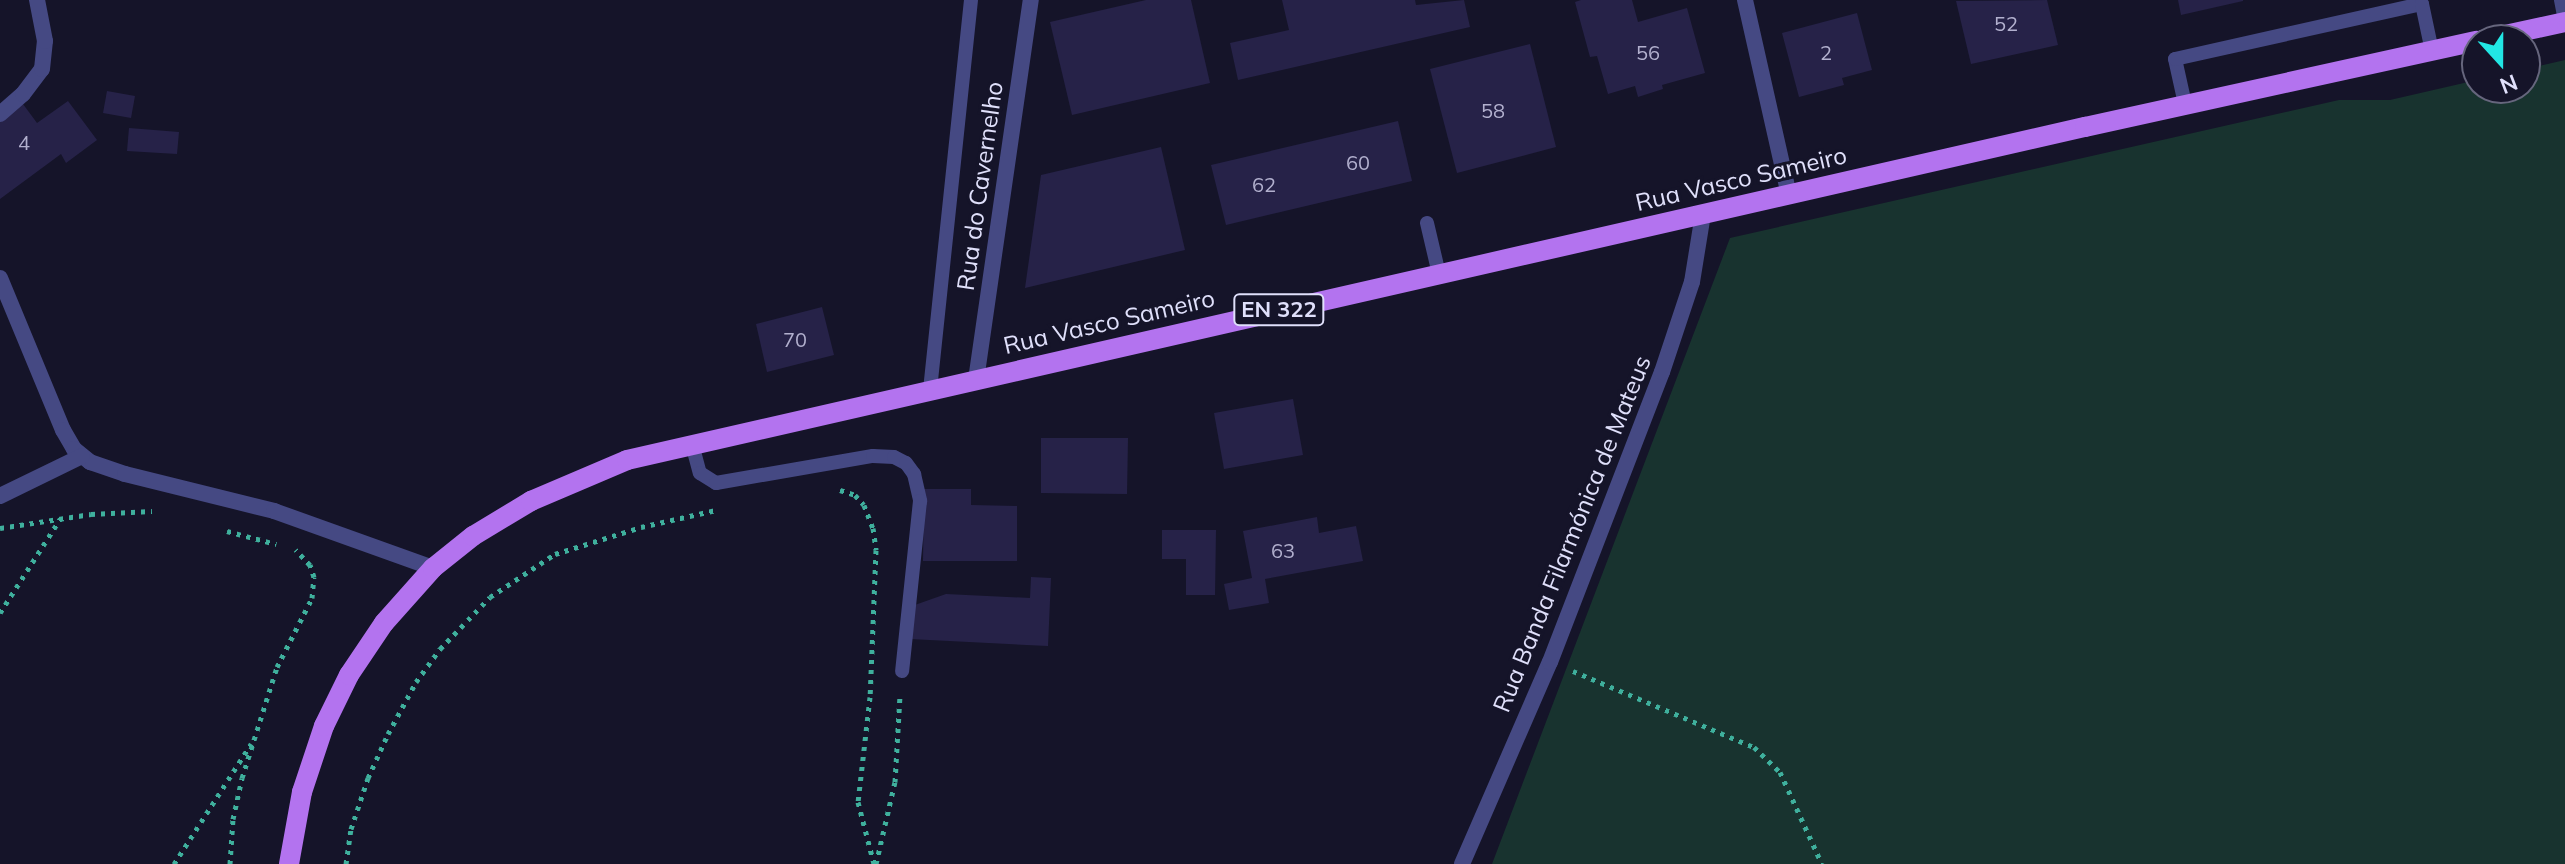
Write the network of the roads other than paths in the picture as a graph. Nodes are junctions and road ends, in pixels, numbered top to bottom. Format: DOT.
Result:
graph roads {
  1 [pos="37,0"];
  2 [pos="971,0"];
  3 [pos="1031,0"];
  4 [pos="1745,0"];
  5 [pos="2562,0"];
  6 [pos="2565,15"];
  7 [pos="2565,22"];
  8 [pos="2541,27"];
  9 [pos="2461,45"];
  10 [pos="2432,51"];
  11 [pos="2185,104"];
  12 [pos="0,114"];
  13 [pos="1789,195"];
  14 [pos="1703,214"];
  15 [pos="1427,223"];
  16 [pos="1439,274"];
  17 [pos="0,278"];
  18 [pos="976,380"];
  19 [pos="930,390"];
  20 [pos="692,444"];
  21 [pos="82,456"];
  22 [pos="0,496"];
  23 [pos="433,568"];
  24 [pos="902,671"];
  25 [pos="289,864"];
  26 [pos="1462,864"];
  1 -- 12 [label="street"];
  2 -- 19 [label="lane"];
  3 -- 18 [label="street, Rua do Cavernelho"];
  4 -- 13 [label="street"];
  5 -- 6 [label="street"];
  7 -- 8 [label="main road, Rua Vasco Sameiro / EN 322"];
  9 -- 10 [label="main road, Rua Vasco Sameiro / EN 322"];
  10 -- 11 [label="main road, Rua Vasco Sameiro / EN 322"];
  10 -- 11 [label="lane"];
  11 -- 13 [label="main road, Rua Vasco Sameiro / EN 322"];
  13 -- 14 [label="main road, Rua Vasco Sameiro / EN 322"];
  14 -- 16 [label="main road, Rua Vasco Sameiro / EN 322"];
  14 -- 26 [label="street, Rua Banda Filarmónica de Mateus"];
  15 -- 16 [label="lane"];
  16 -- 18 [label="main road, Rua Vasco Sameiro / EN 322"];
  17 -- 21 [label="street"];
  18 -- 19 [label="main road, Rua Vasco Sameiro / EN 322"];
  19 -- 20 [label="main road, Rua Vasco Sameiro / EN 322"];
  20 -- 23 [label="main road, Rua Vasco Sameiro / EN 322"];
  20 -- 24 [label="lane"];
  21 -- 22 [label="street"];
  21 -- 23 [label="street"];
  23 -- 25 [label="main road, Rua Vasco Sameiro / EN 322"];
}
